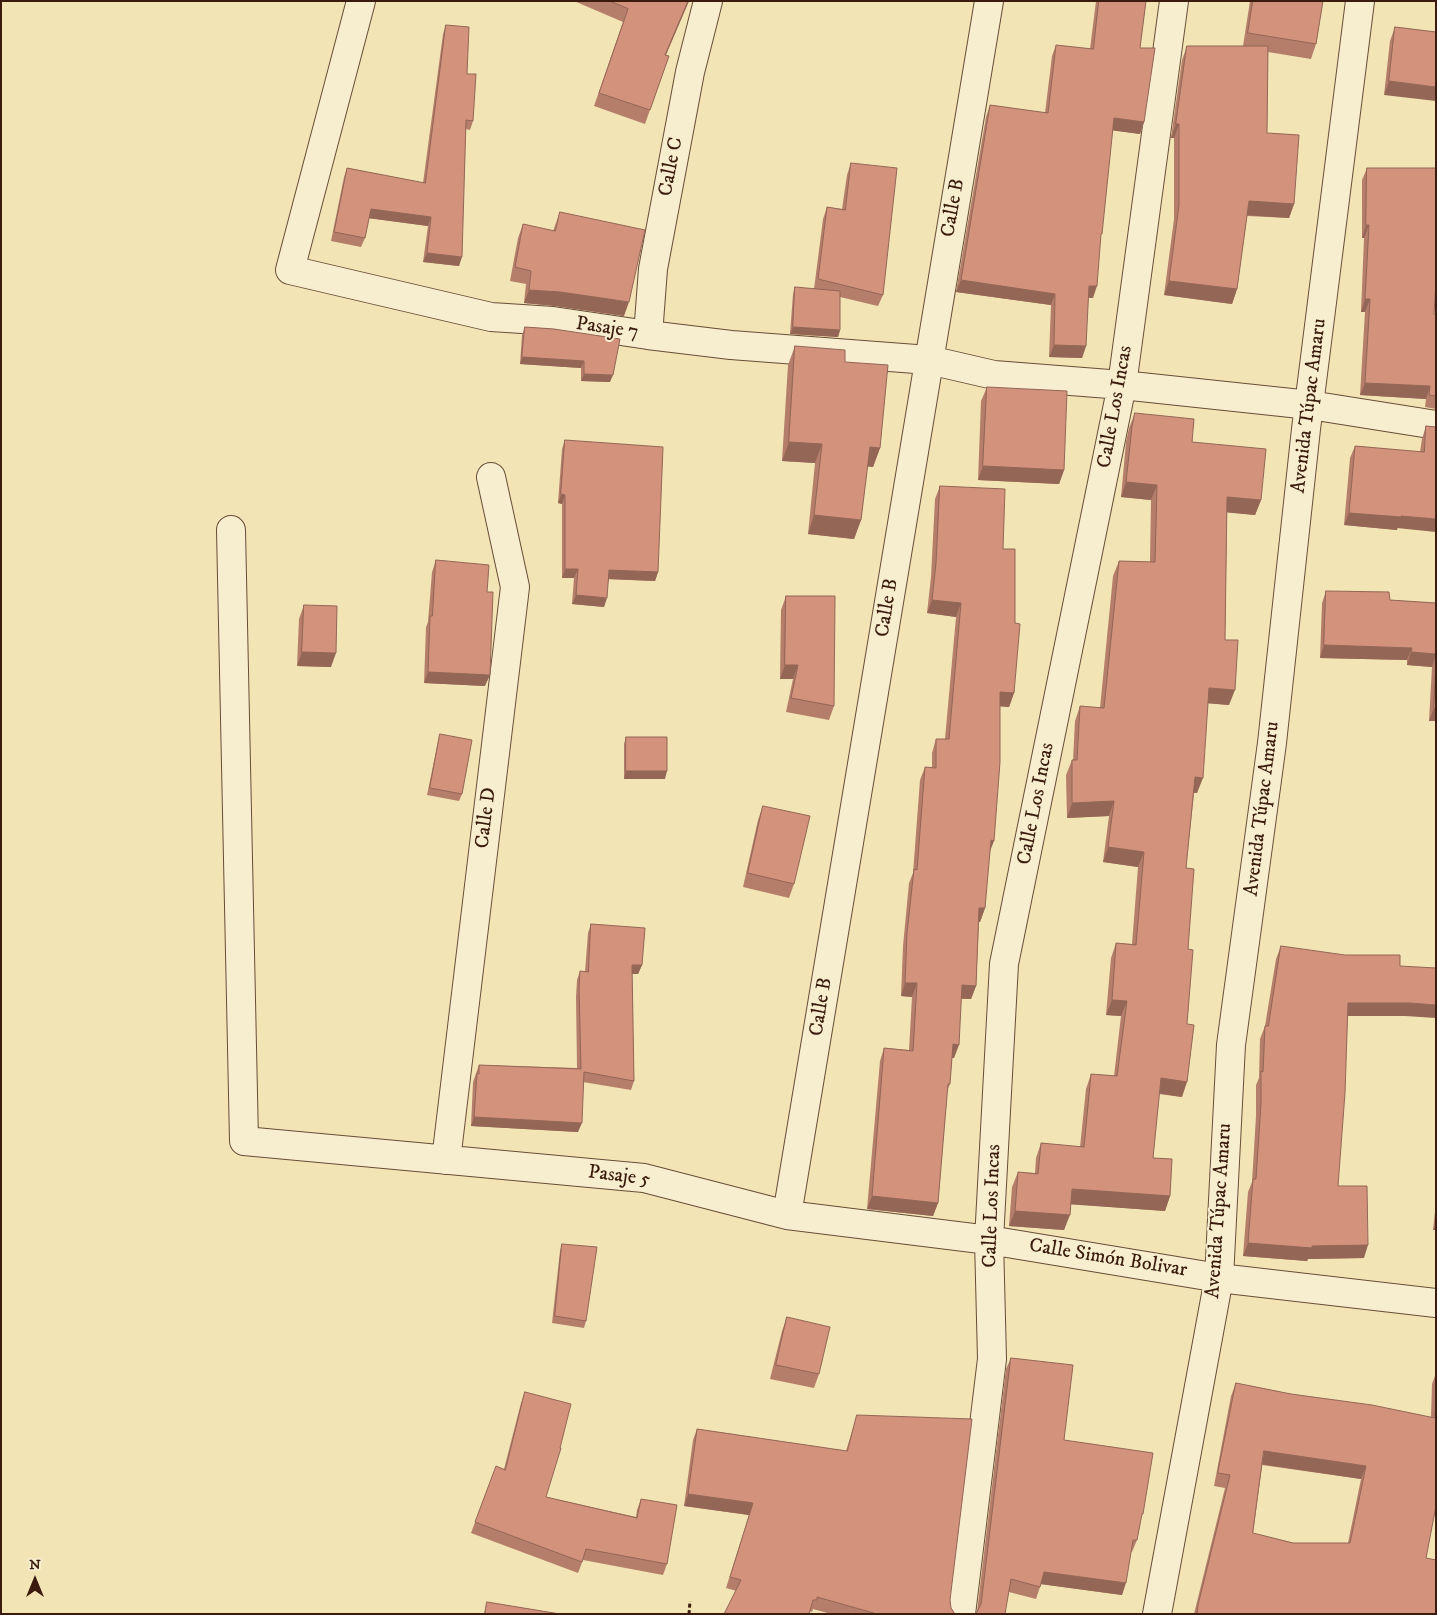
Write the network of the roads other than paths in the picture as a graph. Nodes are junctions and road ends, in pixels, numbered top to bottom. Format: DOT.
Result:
graph roads {
  1 [pos="360,1"];
  2 [pos="708,1"];
  3 [pos="989,1"];
  4 [pos="1174,1"];
  5 [pos="1360,1"];
  6 [pos="648,335"];
  7 [pos="929,360"];
  8 [pos="1122,385"];
  9 [pos="1310,405"];
  10 [pos="1436,425"];
  11 [pos="491,477"];
  12 [pos="231,530"];
  13 [pos="446,1160"];
  14 [pos="787,1214"];
  15 [pos="990,1240"];
  16 [pos="1219,1278"];
  17 [pos="1436,1302"];
  18 [pos="961,1614"];
  19 [pos="1157,1614"];
  1 -- 6 [label="street, Pasaje 7"];
  2 -- 6 [label="street, Calle C"];
  3 -- 7 [label="street, Calle B"];
  4 -- 8 [label="street, Calle Los Incas"];
  5 -- 9 [label="street, Avenida Túpac Amaru"];
  6 -- 7 [label="street, Pasaje 7"];
  7 -- 8 [label="street, Pasaje 7"];
  7 -- 14 [label="street, Calle B"];
  8 -- 9 [label="street, Pasaje 7"];
  8 -- 15 [label="street, Calle Los Incas"];
  9 -- 10 [label="street, Pasaje 7"];
  9 -- 16 [label="street, Avenida Túpac Amaru"];
  11 -- 13 [label="street, Calle D"];
  12 -- 13 [label="street, Pasaje 5"];
  13 -- 14 [label="street, Pasaje 5"];
  14 -- 15 [label="street, Pasaje 5"];
  15 -- 16 [label="street, Calle Simón Bolivar"];
  15 -- 18 [label="street, Calle Los Incas"];
  16 -- 17 [label="street, Calle Simón Bolivar"];
  16 -- 19 [label="street, Avenida Túpac Amaru"];
}
